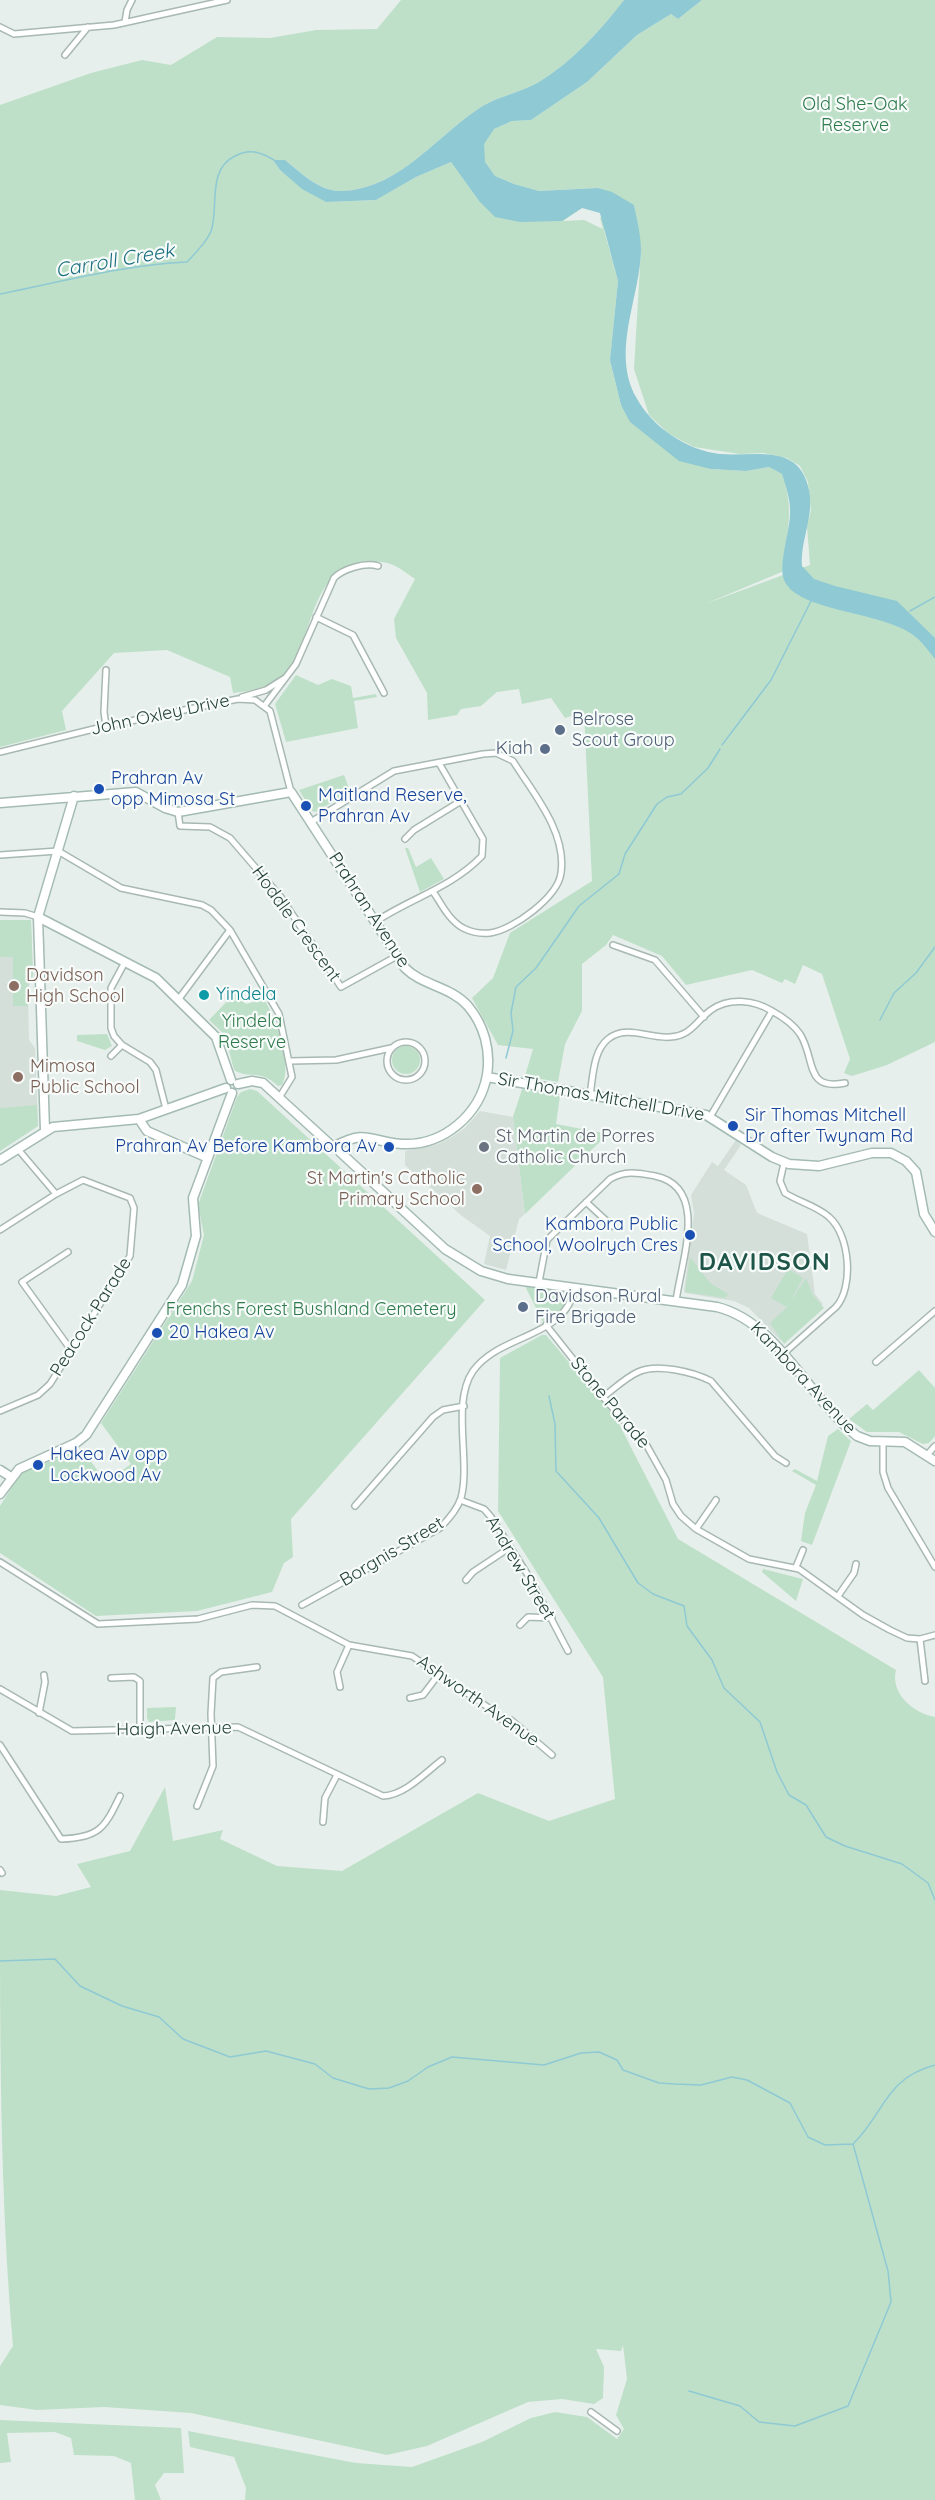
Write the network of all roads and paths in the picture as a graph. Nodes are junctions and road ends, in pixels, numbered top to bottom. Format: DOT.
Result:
graph roads {
  1 [pos="132,0"];
  2 [pos="227,0"];
  3 [pos="125,22"];
  4 [pos="0,27"];
  5 [pos="88,27"];
  6 [pos="65,55"];
  7 [pos="378,566"];
  8 [pos="316,616"];
  9 [pos="106,670"];
  10 [pos="289,676"];
  11 [pos="384,693"];
  12 [pos="238,699"];
  13 [pos="265,705"];
  14 [pos="106,726"];
  15 [pos="0,752"];
  16 [pos="439,763"];
  17 [pos="291,792"];
  18 [pos="74,796"];
  19 [pos="461,801"];
  20 [pos="0,803"];
  21 [pos="178,812"];
  22 [pos="311,822"];
  23 [pos="405,839"];
  24 [pos="58,851"];
  25 [pos="0,855"];
  26 [pos="434,892"];
  27 [pos="0,912"];
  28 [pos="38,917"];
  29 [pos="375,922"];
  30 [pos="230,930"];
  31 [pos="613,945"];
  32 [pos="396,956"];
  33 [pos="125,962"];
  34 [pos="178,1000"];
  35 [pos="772,1011"];
  36 [pos="704,1017"];
  37 [pos="122,1045"];
  38 [pos="391,1048"];
  39 [pos="111,1056"];
  40 [pos="290,1061"];
  41 [pos="487,1077"];
  42 [pos="845,1083"];
  43 [pos="232,1086"];
  44 [pos="590,1095"];
  45 [pos="279,1098"];
  46 [pos="166,1109"];
  47 [pos="710,1117"];
  48 [pos="139,1119"];
  49 [pos="45,1130"];
  50 [pos="17,1148"];
  51 [pos="338,1148"];
  52 [pos="208,1158"];
  53 [pos="0,1160"];
  54 [pos="784,1163"];
  55 [pos="56,1194"];
  56 [pos="586,1202"];
  57 [pos="612,1226"];
  58 [pos="0,1230"];
  59 [pos="935,1232"];
  60 [pos="68,1252"];
  61 [pos="538,1282"];
  62 [pos="574,1287"];
  63 [pos="676,1301"];
  64 [pos="935,1311"];
  65 [pos="546,1326"];
  66 [pos="71,1350"];
  67 [pos="783,1355"];
  68 [pos="876,1362"];
  69 [pos="603,1397"];
  70 [pos="464,1406"];
  71 [pos="0,1411"];
  72 [pos="883,1441"];
  73 [pos="935,1446"];
  74 [pos="927,1455"];
  75 [pos="935,1461"];
  76 [pos="786,1463"];
  77 [pos="0,1470"];
  78 [pos="11,1477"];
  79 [pos="0,1494"];
  80 [pos="460,1500"];
  81 [pos="716,1500"];
  82 [pos="355,1506"];
  83 [pos="696,1529"];
  84 [pos="509,1548"];
  85 [pos="803,1550"];
  86 [pos="933,1560"];
  87 [pos="0,1562"];
  88 [pos="856,1564"];
  89 [pos="935,1567"];
  90 [pos="796,1568"];
  91 [pos="466,1580"];
  92 [pos="838,1596"];
  93 [pos="302,1605"];
  94 [pos="552,1618"];
  95 [pos="520,1625"];
  96 [pos="935,1635"];
  97 [pos="920,1639"];
  98 [pos="349,1645"];
  99 [pos="568,1651"];
  100 [pos="257,1667"];
  101 [pos="439,1674"];
  102 [pos="44,1675"];
  103 [pos="111,1678"];
  104 [pos="925,1681"];
  105 [pos="340,1687"];
  106 [pos="0,1689"];
  107 [pos="410,1698"];
  108 [pos="39,1713"];
  109 [pos="211,1727"];
  110 [pos="140,1730"];
  111 [pos="0,1745"];
  112 [pos="552,1755"];
  113 [pos="442,1760"];
  114 [pos="337,1774"];
  115 [pos="120,1796"];
  116 [pos="197,1806"];
  117 [pos="323,1822"];
  118 [pos="591,2412"];
  119 [pos="617,2431"];
  1 -- 3 [label="street"];
  2 -- 3 [label="street"];
  3 -- 5 [label="street"];
  4 -- 5 [label="street"];
  5 -- 6 [label="street"];
  7 -- 8 [label="street"];
  8 -- 10 [label="street"];
  8 -- 11 [label="street"];
  9 -- 14 [label="street"];
  10 -- 12 [label="street"];
  10 -- 13 [label="street"];
  12 -- 13 [label="street, John Oxley Drive"];
  12 -- 14 [label="street, John Oxley Drive"];
  13 -- 17 [label="street"];
  14 -- 15 [label="street, John Oxley Drive"];
  16 -- 19 [label="street"];
  16 -- 22 [label="street"];
  16 -- 26 [label="street"];
  17 -- 21 [label="street"];
  17 -- 22 [label="street, Prahran Avenue"];
  18 -- 20 [label="street"];
  18 -- 21 [label="street"];
  18 -- 24 [label="street"];
  19 -- 23 [label="street"];
  19 -- 26 [label="street"];
  21 -- 32 [label="street, Hoddle Crescent"];
  22 -- 29 [label="street, Prahran Avenue"];
  24 -- 25 [label="street"];
  24 -- 28 [label="street"];
  24 -- 30 [label="street"];
  26 -- 29 [label="street"];
  27 -- 28 [label="street"];
  28 -- 33 [label="street"];
  28 -- 49 [label="street"];
  29 -- 32 [label="street, Prahran Avenue"];
  30 -- 34 [label="street"];
  30 -- 40 [label="street"];
  31 -- 36 [label="street"];
  32 -- 41 [label="street, Prahran Avenue"];
  33 -- 34 [label="street"];
  33 -- 37 [label="street"];
  34 -- 43 [label="street"];
  35 -- 36 [label="street"];
  35 -- 42 [label="street"];
  35 -- 47 [label="street"];
  36 -- 44 [label="street"];
  37 -- 39 [label="street"];
  37 -- 46 [label="street"];
  38 -- 38 [label="street"];
  38 -- 40 [label="street"];
  40 -- 45 [label="street"];
  41 -- 44 [label="street, Sir Thomas Mitchell Drive"];
  41 -- 51 [label="street, Prahran Avenue"];
  43 -- 45 [label="street, Kambora Avenue"];
  43 -- 46 [label="street, Kambora Avenue"];
  43 -- 52 [label="street"];
  44 -- 47 [label="street, Sir Thomas Mitchell Drive"];
  45 -- 51 [label="street, Kambora Avenue"];
  46 -- 48 [label="street, Kambora Avenue"];
  47 -- 54 [label="street, Sir Thomas Mitchell Drive"];
  48 -- 49 [label="street, Kambora Avenue"];
  48 -- 52 [label="street"];
  49 -- 50 [label="street"];
  50 -- 53 [label="street"];
  50 -- 55 [label="street"];
  51 -- 61 [label="street, Kambora Avenue"];
  52 -- 78 [label="street"];
  54 -- 59 [label="street, Sir Thomas Mitchell Drive"];
  54 -- 67 [label="street"];
  55 -- 58 [label="street, Peacock Parade"];
  55 -- 66 [label="street, Peacock Parade"];
  56 -- 57 [label="street"];
  56 -- 61 [label="street"];
  56 -- 63 [label="street"];
  60 -- 66 [label="street"];
  61 -- 62 [label="street, Kambora Avenue"];
  62 -- 63 [label="street, Kambora Avenue"];
  62 -- 65 [label="street, Borgnis Street"];
  63 -- 67 [label="street, Kambora Avenue"];
  64 -- 68 [label="street"];
  65 -- 69 [label="street, Stone Parade"];
  65 -- 70 [label="street, Borgnis Street"];
  66 -- 71 [label="street, Peacock Parade"];
  67 -- 72 [label="street, Kambora Avenue"];
  69 -- 76 [label="street"];
  69 -- 83 [label="street, Stone Parade"];
  70 -- 80 [label="street, Borgnis Street"];
  70 -- 82 [label="street"];
  72 -- 74 [label="street"];
  72 -- 86 [label="street"];
  73 -- 74 [label="street"];
  74 -- 75 [label="street"];
  77 -- 78 [label="street"];
  78 -- 79 [label="street"];
  80 -- 84 [label="street, Andrew Street"];
  80 -- 93 [label="street, Borgnis Street"];
  81 -- 83 [label="street"];
  83 -- 90 [label="street, Stone Parade"];
  84 -- 91 [label="street"];
  84 -- 94 [label="street, Andrew Street"];
  85 -- 90 [label="street"];
  86 -- 89 [label="street"];
  87 -- 98 [label="street, Ashworth Avenue"];
  88 -- 92 [label="street"];
  90 -- 92 [label="street, Stone Parade"];
  92 -- 97 [label="street, Stone Parade"];
  94 -- 95 [label="street"];
  94 -- 99 [label="street, Andrew Street"];
  96 -- 97 [label="street"];
  97 -- 104 [label="street"];
  98 -- 101 [label="street, Ashworth Avenue"];
  98 -- 105 [label="street"];
  100 -- 109 [label="street"];
  101 -- 107 [label="street"];
  101 -- 112 [label="street, Ashworth Avenue"];
  102 -- 108 [label="street"];
  103 -- 110 [label="street"];
  106 -- 108 [label="street, Haigh Avenue"];
  108 -- 110 [label="street, Haigh Avenue"];
  109 -- 110 [label="street, Haigh Avenue"];
  109 -- 114 [label="street, Haigh Avenue"];
  109 -- 116 [label="street"];
  111 -- 115 [label="street"];
  113 -- 114 [label="street, Haigh Avenue"];
  114 -- 117 [label="street"];
  118 -- 119 [label="street"];
}
